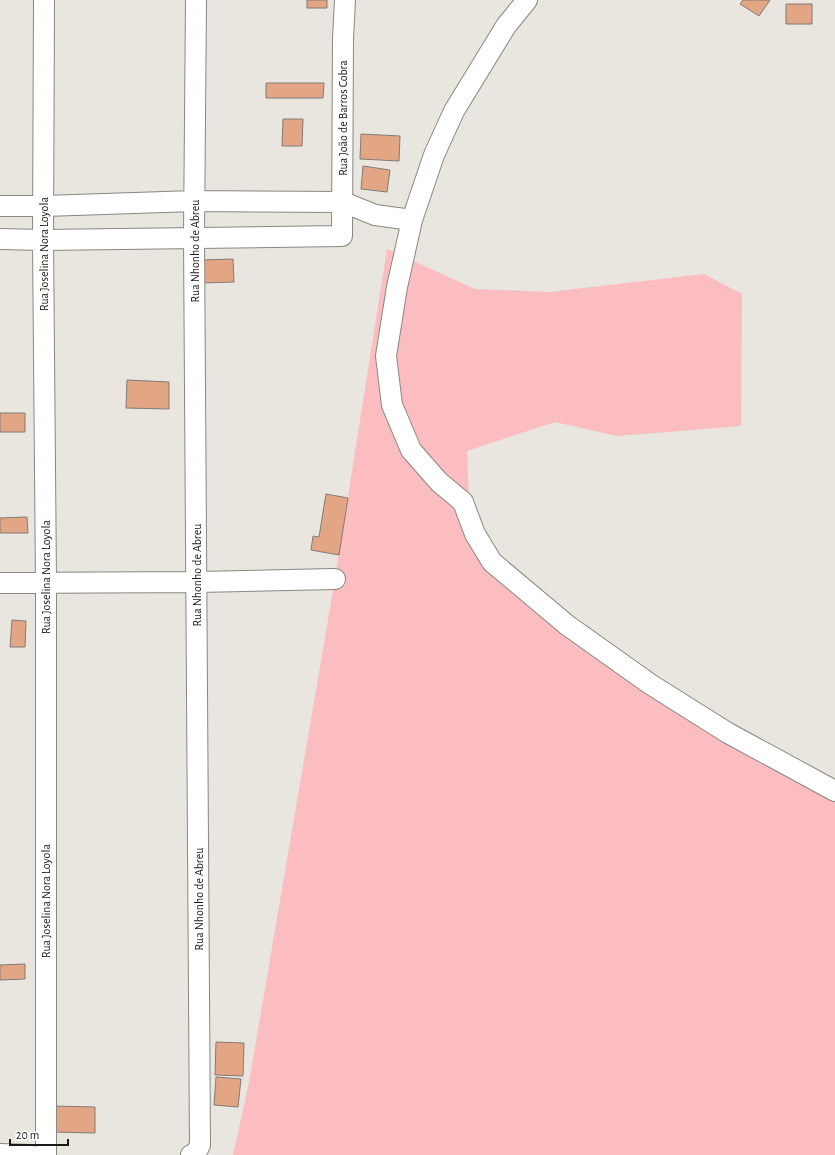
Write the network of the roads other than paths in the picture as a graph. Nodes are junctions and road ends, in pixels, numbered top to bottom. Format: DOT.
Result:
graph roads {
  1 [pos="44,0"];
  2 [pos="196,0"];
  3 [pos="345,0"];
  4 [pos="527,0"];
  5 [pos="195,201"];
  6 [pos="342,202"];
  7 [pos="0,206"];
  8 [pos="44,206"];
  9 [pos="375,215"];
  10 [pos="412,220"];
  11 [pos="342,236"];
  12 [pos="194,237"];
  13 [pos="0,239"];
  14 [pos="43,240"];
  15 [pos="335,579"];
  16 [pos="46,582"];
  17 [pos="198,582"];
  18 [pos="0,583"];
  19 [pos="835,791"];
  20 [pos="195,1152"];
  21 [pos="0,1154"];
  22 [pos="30,1155"];
  23 [pos="46,1155"];
  1 -- 8 [label="street, Rua Joselina Nora Loyola"];
  2 -- 5 [label="street, Rua Nhonho de Abreu"];
  3 -- 6 [label="street, Rua João de Barros Cobra"];
  4 -- 10 [label="street"];
  5 -- 6 [label="street"];
  5 -- 8 [label="street"];
  5 -- 12 [label="street, Rua Nhonho de Abreu"];
  6 -- 9 [label="street"];
  6 -- 11 [label="street, Rua João de Barros Cobra"];
  7 -- 8 [label="street"];
  8 -- 14 [label="street, Rua Joselina Nora Loyola"];
  9 -- 10 [label="street"];
  9 -- 11 [label="street"];
  10 -- 19 [label="street"];
  11 -- 12 [label="street"];
  12 -- 14 [label="street"];
  12 -- 17 [label="street, Rua Nhonho de Abreu"];
  13 -- 14 [label="street"];
  14 -- 16 [label="street, Rua Joselina Nora Loyola"];
  15 -- 17 [label="street"];
  16 -- 17 [label="street"];
  16 -- 18 [label="street"];
  16 -- 23 [label="street, Rua Joselina Nora Loyola"];
  17 -- 20 [label="street, Rua Nhonho de Abreu"];
  21 -- 22 [label="street"];
}
